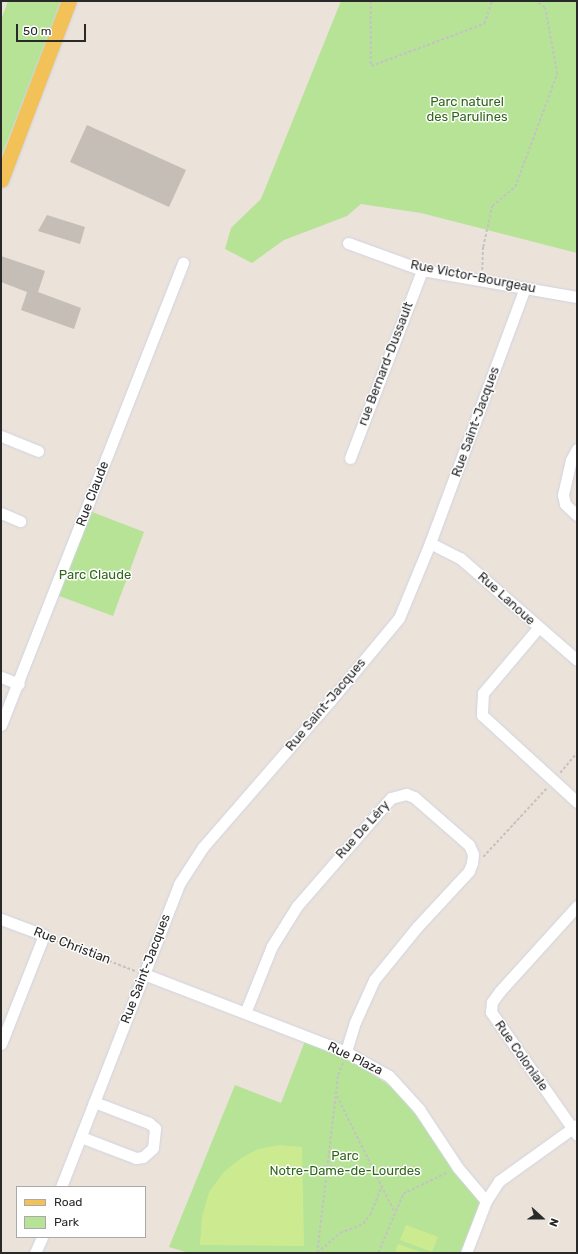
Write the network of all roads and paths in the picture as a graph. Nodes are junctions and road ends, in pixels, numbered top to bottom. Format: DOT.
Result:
graph roads {
  1 [pos="69,1"];
  2 [pos="371,1"];
  3 [pos="492,1"];
  4 [pos="535,1"];
  5 [pos="1,180"];
  6 [pos="348,243"];
  7 [pos="183,262"];
  8 [pos="422,270"];
  9 [pos="481,281"];
  10 [pos="525,288"];
  11 [pos="577,297"];
  12 [pos="1,436"];
  13 [pos="577,449"];
  14 [pos="38,451"];
  15 [pos="350,458"];
  16 [pos="1,513"];
  17 [pos="577,515"];
  18 [pos="20,522"];
  19 [pos="430,543"];
  20 [pos="538,628"];
  21 [pos="577,660"];
  22 [pos="1,677"];
  23 [pos="19,684"];
  24 [pos="1,725"];
  25 [pos="577,753"];
  26 [pos="554,780"];
  27 [pos="577,802"];
  28 [pos="472,863"];
  29 [pos="577,906"];
  30 [pos="1,919"];
  31 [pos="44,935"];
  32 [pos="144,974"];
  33 [pos="245,1013"];
  34 [pos="1,1044"];
  35 [pos="346,1052"];
  36 [pos="337,1096"];
  37 [pos="94,1102"];
  38 [pos="576,1129"];
  39 [pos="81,1137"];
  40 [pos="458,1168"];
  41 [pos="61,1186"];
  42 [pos="382,1186"];
  43 [pos="486,1201"];
  44 [pos="394,1211"];
  45 [pos="42,1238"];
  46 [pos="37,1252"];
  47 [pos="317,1253"];
  48 [pos="378,1253"];
  49 [pos="466,1253"];
  1 -- 5 [label="main road"];
  2 -- 3 [label="path"];
  4 -- 9 [label="path"];
  6 -- 8 [label="street, Rue Victor-Bourgeau"];
  7 -- 23 [label="street, Rue Claude"];
  8 -- 9 [label="street, Rue Victor-Bourgeau"];
  8 -- 15 [label="street, rue Bernard-Dussault"];
  9 -- 10 [label="street, Rue Victor-Bourgeau"];
  10 -- 11 [label="street, Rue Victor-Bourgeau"];
  10 -- 19 [label="street, Rue Saint-Jacques"];
  12 -- 14 [label="street"];
  13 -- 17 [label="street"];
  16 -- 18 [label="street"];
  19 -- 20 [label="street, Rue Lanoue"];
  19 -- 32 [label="street, Rue Saint-Jacques"];
  20 -- 21 [label="street, Rue Lanoue"];
  20 -- 26 [label="street"];
  22 -- 23 [label="street"];
  23 -- 24 [label="street, Rue Claude"];
  25 -- 26 [label="path"];
  26 -- 27 [label="street"];
  26 -- 28 [label="path"];
  28 -- 33 [label="street, Rue De Léry"];
  28 -- 35 [label="street"];
  29 -- 38 [label="street, Rue Coloniale"];
  30 -- 31 [label="street, Rue Christian"];
  31 -- 32 [label="path, Rue Christian"];
  31 -- 34 [label="street"];
  32 -- 33 [label="street, Rue Plaza"];
  32 -- 37 [label="street, Rue Saint-Jacques"];
  33 -- 35 [label="street, Rue Plaza"];
  35 -- 36 [label="path"];
  35 -- 40 [label="street, Rue Plaza"];
  36 -- 42 [label="path"];
  36 -- 47 [label="path"];
  37 -- 39 [label="street, Rue Saint-Jacques"];
  37 -- 39 [label="street"];
  38 -- 43 [label="street"];
  39 -- 41 [label="street, Rue Saint-Jacques"];
  40 -- 43 [label="street, Rue Plaza"];
  40 -- 44 [label="path"];
  42 -- 44 [label="path"];
  42 -- 47 [label="path"];
  43 -- 49 [label="street"];
  44 -- 48 [label="path"];
  45 -- 46 [label="street"];
}
